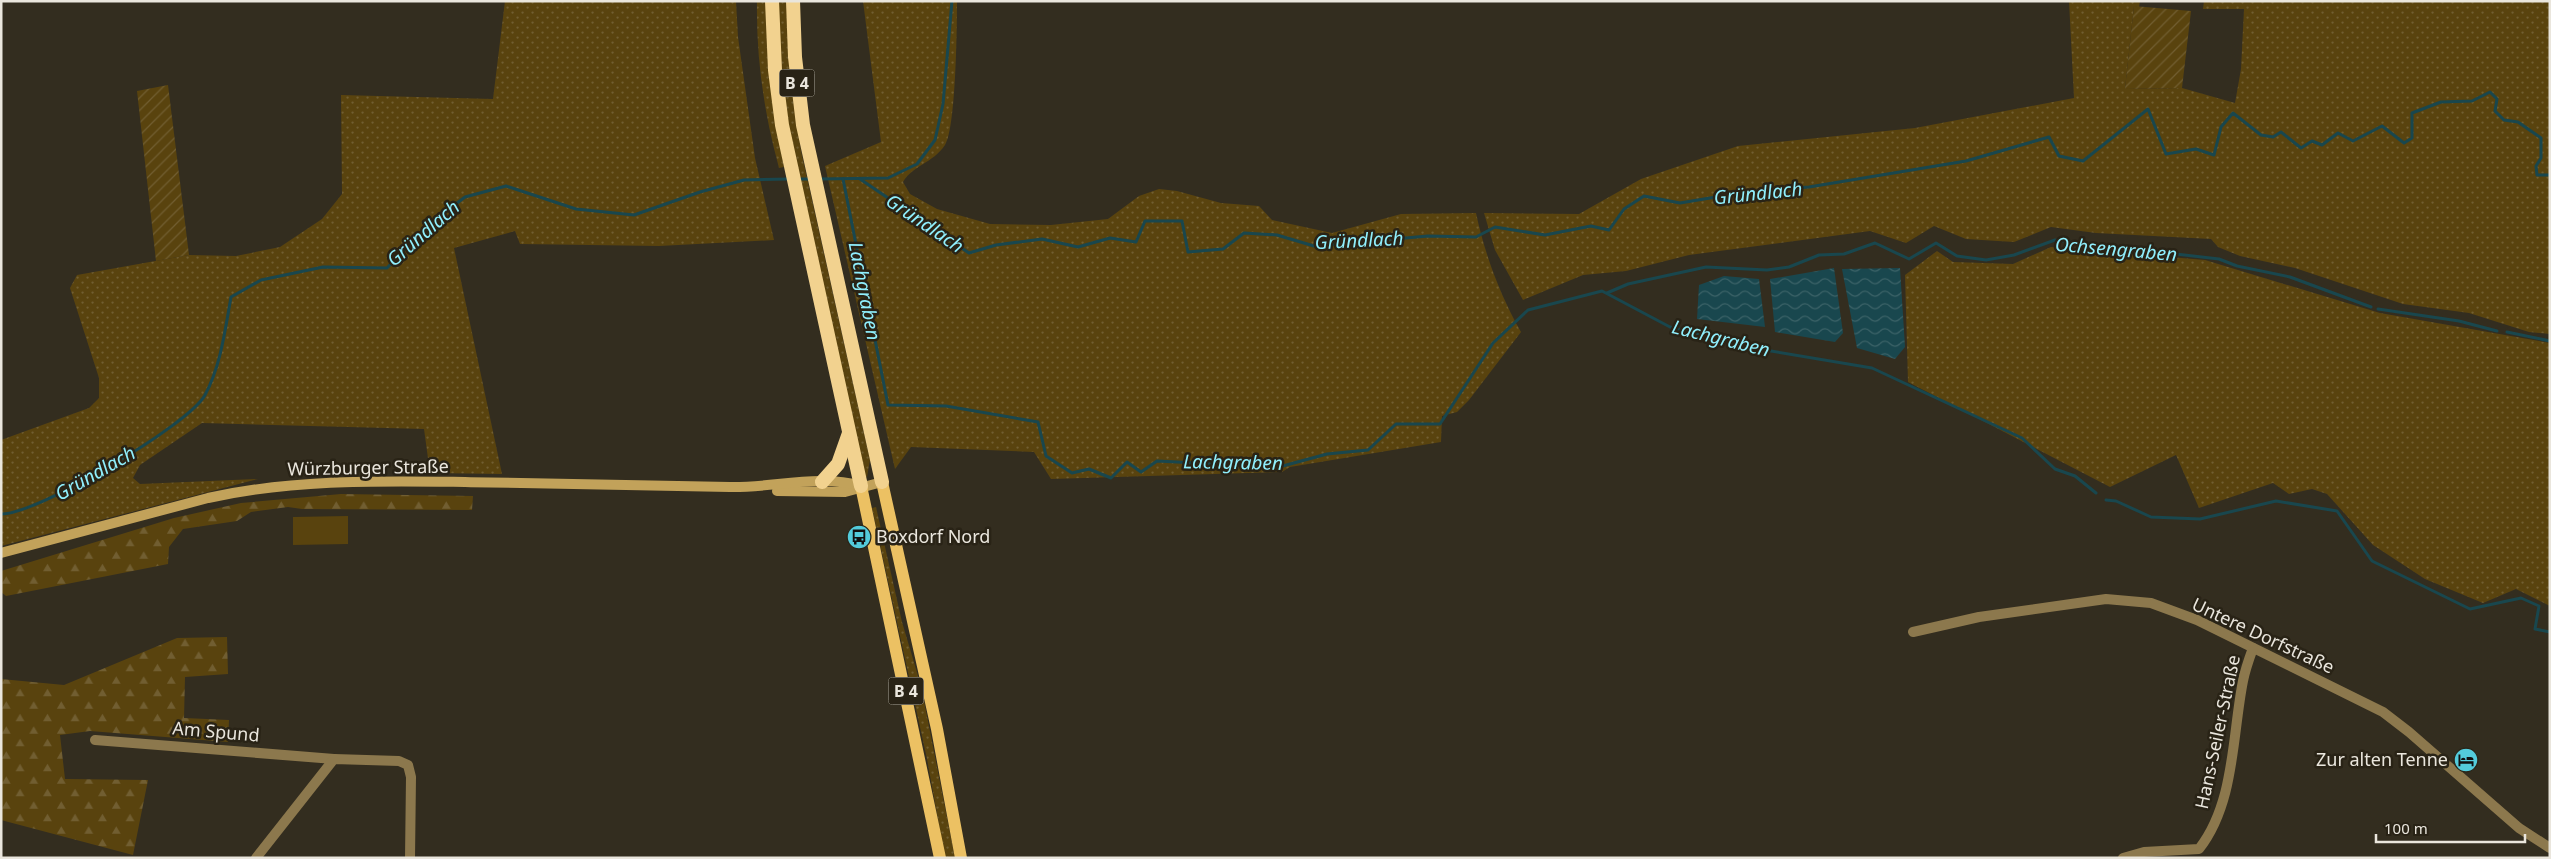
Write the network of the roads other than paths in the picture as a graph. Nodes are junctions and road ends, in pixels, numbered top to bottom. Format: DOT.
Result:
graph roads {
  1 [pos="772,1"];
  2 [pos="793,1"];
  3 [pos="850,432"];
  4 [pos="822,482"];
  5 [pos="882,482"];
  6 [pos="861,486"];
  7 [pos="744,487"];
  8 [pos="1,553"];
  9 [pos="1913,632"];
  10 [pos="2253,648"];
  11 [pos="95,740"];
  12 [pos="334,759"];
  13 [pos="2550,848"];
  14 [pos="2199,853"];
  15 [pos="256,858"];
  16 [pos="410,858"];
  17 [pos="940,858"];
  18 [pos="962,858"];
  19 [pos="2123,858"];
  1 -- 3 [label="highway, B 4"];
  2 -- 5 [label="highway, B 4"];
  3 -- 4 [label="highway"];
  3 -- 6 [label="highway, B 4"];
  4 -- 6 [label="main road, Würzburger Straße"];
  4 -- 7 [label="main road, Würzburger Straße"];
  5 -- 6 [label="main road, Würzburger Straße"];
  5 -- 18 [label="main road, B 4"];
  6 -- 7 [label="main road, Würzburger Straße"];
  6 -- 17 [label="main road, B 4"];
  7 -- 8 [label="main road, Würzburger Straße"];
  9 -- 10 [label="street, Untere Dorfstraße"];
  10 -- 13 [label="street, Untere Dorfstraße"];
  10 -- 14 [label="street, Hans-Seiler-Straße"];
  11 -- 12 [label="street, Am Spund"];
  12 -- 15 [label="street"];
  12 -- 16 [label="street, Am Spund"];
  14 -- 19 [label="street, Hans-Seiler-Straße"];
}
